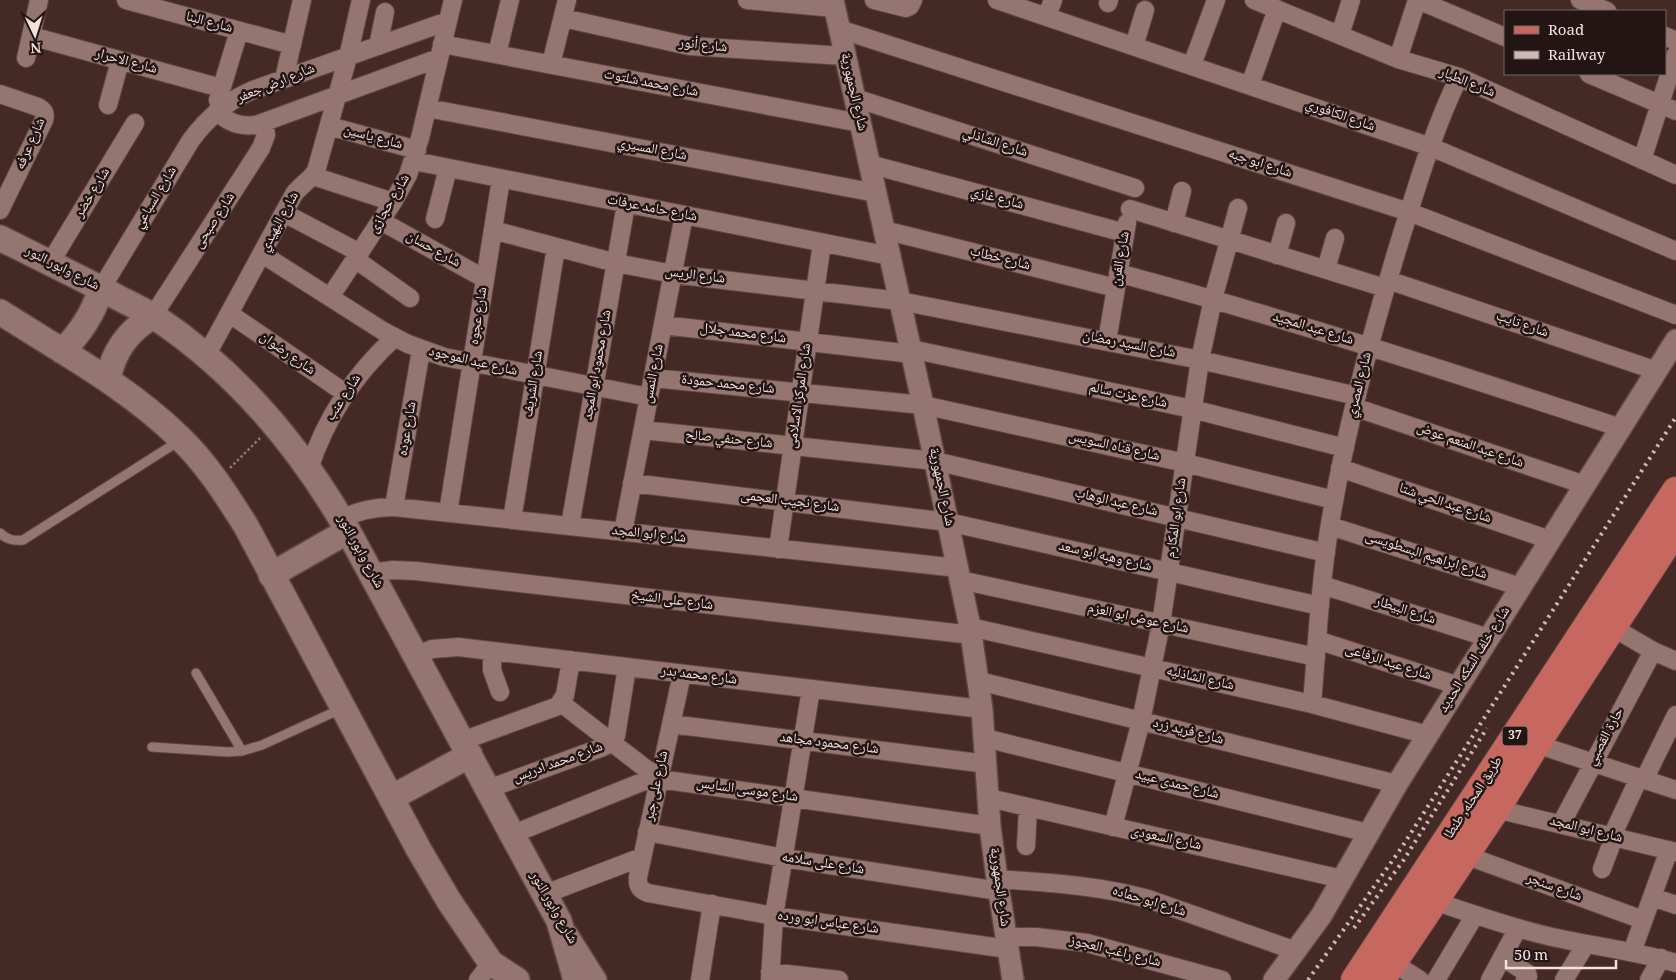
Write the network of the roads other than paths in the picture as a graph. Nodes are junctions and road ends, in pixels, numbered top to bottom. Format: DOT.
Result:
graph roads {
  1 [pos="39,0"];
  2 [pos="126,0"];
  3 [pos="302,0"];
  4 [pos="361,0"];
  5 [pos="452,0"];
  6 [pos="510,0"];
  7 [pos="567,0"];
  8 [pos="746,0"];
  9 [pos="874,0"];
  10 [pos="913,0"];
  11 [pos="997,0"];
  12 [pos="1216,0"];
  13 [pos="1254,0"];
  14 [pos="1351,0"];
  15 [pos="1418,0"];
  16 [pos="1580,0"];
  17 [pos="834,4"];
  18 [pos="1050,8"];
  19 [pos="1285,8"];
  20 [pos="1145,10"];
  21 [pos="1604,10"];
  22 [pos="385,12"];
  23 [pos="563,18"];
  24 [pos="448,21"];
  25 [pos="839,29"];
  26 [pos="239,31"];
  27 [pos="1340,35"];
  28 [pos="31,36"];
  29 [pos="1504,37"];
  30 [pos="292,45"];
  31 [pos="378,46"];
  32 [pos="1134,46"];
  33 [pos="441,51"];
  34 [pos="497,54"];
  35 [pos="1676,54"];
  36 [pos="348,56"];
  37 [pos="845,56"];
  38 [pos="26,58"];
  39 [pos="1398,59"];
  40 [pos="120,61"];
  41 [pos="552,64"];
  42 [pos="1192,65"];
  43 [pos="1591,75"];
  44 [pos="1459,78"];
  45 [pos="284,79"];
  46 [pos="1250,85"];
  47 [pos="221,88"];
  48 [pos="0,94"];
  49 [pos="338,95"];
  50 [pos="855,98"];
  51 [pos="108,104"];
  52 [pos="427,108"];
  53 [pos="1668,108"];
  54 [pos="217,111"];
  55 [pos="264,122"];
  56 [pos="135,123"];
  57 [pos="860,124"];
  58 [pos="329,126"];
  59 [pos="1430,147"];
  60 [pos="415,156"];
  61 [pos="1642,160"];
  62 [pos="870,164"];
  63 [pos="448,168"];
  64 [pos="1676,175"];
  65 [pos="313,176"];
  66 [pos="501,179"];
  67 [pos="1136,183"];
  68 [pos="1182,191"];
  69 [pos="876,193"];
  70 [pos="393,202"];
  71 [pos="626,204"];
  72 [pos="1238,208"];
  73 [pos="1130,209"];
  74 [pos="0,210"];
  75 [pos="1409,212"];
  76 [pos="284,213"];
  77 [pos="684,215"];
  78 [pos="435,219"];
  79 [pos="381,222"];
  80 [pos="1174,223"];
  81 [pos="1286,223"];
  82 [pos="493,230"];
  83 [pos="884,230"];
  84 [pos="1125,233"];
  85 [pos="0,238"];
  86 [pos="1336,238"];
  87 [pos="1229,241"];
  88 [pos="822,243"];
  89 [pos="556,247"];
  90 [pos="1676,251"];
  91 [pos="262,254"];
  92 [pos="1277,254"];
  93 [pos="357,256"];
  94 [pos="890,256"];
  95 [pos="50,263"];
  96 [pos="616,263"];
  97 [pos="1326,269"];
  98 [pos="673,274"];
  99 [pos="485,279"];
  100 [pos="1117,281"];
  101 [pos="1387,284"];
  102 [pos="101,289"];
  103 [pos="816,290"];
  104 [pos="330,297"];
  105 [pos="410,298"];
  106 [pos="1213,299"];
  107 [pos="900,301"];
  108 [pos="0,312"];
  109 [pos="230,314"];
  110 [pos="154,316"];
  111 [pos="1676,316"];
  112 [pos="663,325"];
  113 [pos="394,338"];
  114 [pos="1676,340"];
  115 [pos="1106,341"];
  116 [pos="808,342"];
  117 [pos="1370,346"];
  118 [pos="421,350"];
  119 [pos="62,351"];
  120 [pos="911,352"];
  121 [pos="206,356"];
  122 [pos="1200,360"];
  123 [pos="472,363"];
  124 [pos="1657,371"];
  125 [pos="535,375"];
  126 [pos="653,378"];
  127 [pos="108,380"];
  128 [pos="594,386"];
  129 [pos="801,393"];
  130 [pos="345,394"];
  131 [pos="649,397"];
  132 [pos="1356,402"];
  133 [pos="923,405"];
  134 [pos="1192,410"];
  135 [pos="1621,428"];
  136 [pos="643,430"];
  137 [pos="182,439"];
  138 [pos="793,447"];
  139 [pos="1345,448"];
  140 [pos="936,461"];
  141 [pos="1184,463"];
  142 [pos="1340,468"];
  143 [pos="309,469"];
  144 [pos="632,483"];
  145 [pos="1585,485"];
  146 [pos="1676,491"];
  147 [pos="1334,500"];
  148 [pos="785,501"];
  149 [pos="394,508"];
  150 [pos="448,513"];
  151 [pos="1177,518"];
  152 [pos="512,520"];
  153 [pos="948,522"];
  154 [pos="345,525"];
  155 [pos="570,526"];
  156 [pos="1330,526"];
  157 [pos="1676,529"];
  158 [pos="623,532"];
  159 [pos="0,533"];
  160 [pos="1550,540"];
  161 [pos="778,549"];
  162 [pos="1326,553"];
  163 [pos="1169,572"];
  164 [pos="371,573"];
  165 [pos="959,574"];
  166 [pos="271,575"];
  167 [pos="1322,585"];
  168 [pos="1521,587"];
  169 [pos="1320,606"];
  170 [pos="1161,624"];
  171 [pos="1612,627"];
  172 [pos="971,631"];
  173 [pos="1489,638"];
  174 [pos="1316,648"];
  175 [pos="492,651"];
  176 [pos="1653,651"];
  177 [pos="416,656"];
  178 [pos="571,660"];
  179 [pos="1676,661"];
  180 [pos="627,667"];
  181 [pos="1152,668"];
  182 [pos="196,673"];
  183 [pos="682,674"];
  184 [pos="979,682"];
  185 [pos="1458,686"];
  186 [pos="812,689"];
  187 [pos="500,692"];
  188 [pos="561,703"];
  189 [pos="1312,704"];
  190 [pos="343,708"];
  191 [pos="982,709"];
  192 [pos="1676,714"];
  193 [pos="1141,721"];
  194 [pos="671,724"];
  195 [pos="1428,735"];
  196 [pos="985,738"];
  197 [pos="803,741"];
  198 [pos="612,742"];
  199 [pos="1536,744"];
  200 [pos="152,747"];
  201 [pos="466,748"];
  202 [pos="242,751"];
  203 [pos="987,764"];
  204 [pos="1592,764"];
  205 [pos="1128,773"];
  206 [pos="659,778"];
  207 [pos="1642,779"];
  208 [pos="1397,784"];
  209 [pos="488,789"];
  210 [pos="1676,790"];
  211 [pos="391,798"];
  212 [pos="794,798"];
  213 [pos="989,798"];
  214 [pos="1028,807"];
  215 [pos="1496,809"];
  216 [pos="1561,824"];
  217 [pos="990,826"];
  218 [pos="1113,827"];
  219 [pos="648,832"];
  220 [pos="512,834"];
  221 [pos="1368,834"];
  222 [pos="1613,837"];
  223 [pos="1026,846"];
  224 [pos="1672,851"];
  225 [pos="1465,855"];
  226 [pos="642,857"];
  227 [pos="784,858"];
  228 [pos="1602,869"];
  229 [pos="1342,879"];
  230 [pos="998,885"];
  231 [pos="648,893"];
  232 [pos="545,894"];
  233 [pos="1652,897"];
  234 [pos="1434,901"];
  235 [pos="712,904"];
  236 [pos="1676,905"];
  237 [pos="1475,915"];
  238 [pos="774,916"];
  239 [pos="1644,920"];
  240 [pos="559,921"];
  241 [pos="1518,928"];
  242 [pos="1007,943"];
  243 [pos="1586,944"];
  244 [pos="1296,951"];
  245 [pos="1632,952"];
  246 [pos="1502,957"];
  247 [pos="1669,960"];
  248 [pos="1386,971"];
  249 [pos="490,974"];
  250 [pos="770,976"];
  251 [pos="517,980"];
  252 [pos="576,980"];
  253 [pos="596,980"];
  254 [pos="700,980"];
  255 [pos="838,980"];
  256 [pos="1013,980"];
  257 [pos="1222,980"];
  258 [pos="1274,980"];
  259 [pos="1354,980"];
  260 [pos="1420,980"];
  261 [pos="1436,980"];
  262 [pos="1490,980"];
  263 [pos="1525,980"];
  264 [pos="1564,980"];
  265 [pos="1650,980"];
  1 -- 28 [label="street"];
  2 -- 26 [label="street, شارع البنا"];
  3 -- 30 [label="street"];
  4 -- 36 [label="street, شارع البهيدي"];
  5 -- 24 [label="street, شارع حجازى"];
  6 -- 34 [label="street"];
  7 -- 23 [label="street"];
  8 -- 17 [label="street"];
  9 -- 10 [label="street"];
  11 -- 18 [label="street, شارع الكافوري"];
  12 -- 42 [label="street"];
  13 -- 19 [label="street, شارع الطيار"];
  14 -- 27 [label="street"];
  15 -- 29 [label="street"];
  15 -- 39 [label="street"];
  16 -- 21 [label="street"];
  17 -- 25 [label="street, شارع الجمهورية"];
  18 -- 32 [label="street, شارع الكافوري"];
  19 -- 27 [label="street, شارع الطيار"];
  19 -- 46 [label="street"];
  20 -- 32 [label="street"];
  22 -- 31 [label="street"];
  23 -- 37 [label="street, شارع أنور"];
  23 -- 41 [label="street"];
  24 -- 31 [label="street, شارع ارض جعفر"];
  24 -- 33 [label="street, شارع حجازى"];
  25 -- 37 [label="street, شارع الجمهورية"];
  25 -- 75 [label="street, شارع ابو جبه"];
  26 -- 30 [label="street, شارع البنا"];
  26 -- 47 [label="street"];
  27 -- 39 [label="street, شارع الطيار"];
  28 -- 38 [label="street"];
  28 -- 40 [label="street, شارع الاحرار"];
  30 -- 45 [label="street"];
  31 -- 36 [label="street, شارع ارض جعفر"];
  32 -- 42 [label="street, شارع الكافوري"];
  33 -- 34 [label="street, شارع محمد شلتوت"];
  33 -- 49 [label="street, شارع ارض جعفر"];
  33 -- 52 [label="street, شارع حجازى"];
  34 -- 41 [label="street, شارع محمد شلتوت"];
  35 -- 53 [label="street"];
  36 -- 45 [label="street, شارع ارض جعفر"];
  36 -- 49 [label="street, شارع البهيدي"];
  37 -- 50 [label="street, شارع الجمهورية"];
  39 -- 44 [label="street, شارع الطيار"];
  40 -- 47 [label="street, شارع الاحرار"];
  40 -- 51 [label="street"];
  41 -- 57 [label="street, شارع محمد شلتوت"];
  42 -- 46 [label="street, شارع الكافوري"];
  43 -- 53 [label="street"];
  44 -- 59 [label="street, شارع المصري"];
  44 -- 61 [label="street, شارع الطيار"];
  45 -- 54 [label="street, شارع ارض جعفر"];
  46 -- 59 [label="street, شارع الكافوري"];
  47 -- 54 [label="street"];
  48 -- 74 [label="street, شارع عرفه"];
  49 -- 55 [label="street, شارع ارض جعفر"];
  49 -- 58 [label="street, شارع البهيدي"];
  50 -- 57 [label="street, شارع الجمهورية"];
  50 -- 67 [label="street, شارع الشاذلي"];
  52 -- 60 [label="street, شارع حجازى"];
  52 -- 69 [label="street, شارع المسيري"];
  53 -- 61 [label="street"];
  54 -- 55 [label="street, شارع ارض جعفر"];
  54 -- 102 [label="street, شارع السباعي"];
  55 -- 110 [label="street, شارع صبحى"];
  56 -- 95 [label="street, شارع خضر"];
  57 -- 62 [label="street, شارع الجمهورية"];
  58 -- 60 [label="street, شارع ياسين"];
  58 -- 65 [label="street, شارع البهيدي"];
  59 -- 75 [label="street, شارع المصري"];
  59 -- 90 [label="street, شارع الكافوري"];
  60 -- 63 [label="street, شارع حامد عرفات"];
  60 -- 70 [label="street, شارع حجازى"];
  61 -- 64 [label="street, شارع الطيار"];
  62 -- 69 [label="street, شارع الجمهورية"];
  62 -- 84 [label="street, شارع غازي"];
  63 -- 66 [label="street, شارع حامد عرفات"];
  63 -- 78 [label="street"];
  65 -- 70 [label="street"];
  65 -- 76 [label="street, شارع البهيدي"];
  66 -- 71 [label="street, شارع حامد عرفات"];
  66 -- 82 [label="street, شارع عجوه"];
  67 -- 73 [label="street, شارع الفرن"];
  68 -- 80 [label="street"];
  69 -- 83 [label="street, شارع الجمهورية"];
  70 -- 79 [label="street, شارع حجازى"];
  71 -- 77 [label="street, شارع حامد عرفات"];
  71 -- 96 [label="street, شارع محمود ابو المجد"];
  72 -- 87 [label="street, شارع ابو المكارم"];
  73 -- 80 [label="street, شارع تايب"];
  73 -- 84 [label="street, شارع الفرن"];
  75 -- 101 [label="street, شارع المصري"];
  75 -- 111 [label="street, شارع ابو جبه"];
  76 -- 91 [label="street, شارع البهيدي"];
  76 -- 93 [label="street"];
  77 -- 88 [label="street, شارع حامد عرفات"];
  77 -- 98 [label="street, شارع النمس"];
  79 -- 93 [label="street, شارع حجازى"];
  79 -- 99 [label="street, شارع حسان"];
  80 -- 87 [label="street, شارع تايب"];
  81 -- 92 [label="street"];
  82 -- 89 [label="street, شارع الريس"];
  82 -- 99 [label="street, شارع عجوه"];
  83 -- 94 [label="street, شارع الجمهورية"];
  83 -- 100 [label="street, شارع خطاب"];
  84 -- 100 [label="street, شارع الفرن"];
  85 -- 95 [label="main road, شارع وابور النور"];
  86 -- 97 [label="street"];
  87 -- 92 [label="street, شارع تايب"];
  87 -- 106 [label="street, شارع ابو المكارم"];
  88 -- 94 [label="street, شارع حامد عرفات"];
  88 -- 103 [label="street, شارع المركز الاسلامى"];
  89 -- 96 [label="street, شارع الريس"];
  89 -- 125 [label="street, شارع الشريف"];
  91 -- 104 [label="street, شارع عبد الموجود"];
  91 -- 109 [label="street, شارع البهيدي"];
  92 -- 97 [label="street, شارع تايب"];
  93 -- 104 [label="street, شارع حجازى"];
  93 -- 105 [label="street"];
  94 -- 107 [label="street, شارع الجمهورية"];
  95 -- 102 [label="main road, شارع وابور النور"];
  96 -- 98 [label="street, شارع الريس"];
  96 -- 128 [label="street, شارع محمود ابو المجد"];
  97 -- 101 [label="street, شارع تايب"];
  98 -- 103 [label="street, شارع الريس"];
  98 -- 112 [label="street, شارع النمس"];
  99 -- 123 [label="street, شارع عجوه"];
  100 -- 106 [label="street, شارع عبد المجيد"];
  100 -- 115 [label="street, شارع الفرن"];
  101 -- 117 [label="street, شارع المصري"];
  101 -- 124 [label="street, شارع تايب"];
  102 -- 110 [label="main road, شارع وابور النور"];
  102 -- 119 [label="main road"];
  103 -- 107 [label="street, شارع الريس"];
  103 -- 116 [label="street, شارع المركز الاسلامى"];
  104 -- 113 [label="street, شارع عبد الموجود"];
  106 -- 117 [label="street, شارع عبد المجيد"];
  106 -- 122 [label="street, شارع ابو المكارم"];
  107 -- 115 [label="street, شارع السيد رمضان"];
  107 -- 120 [label="street, شارع الجمهورية"];
  108 -- 119 [label="main road"];
  109 -- 121 [label="street, شارع البهيدي"];
  109 -- 130 [label="street, شارع رضوان"];
  110 -- 121 [label="main road, شارع وابور النور"];
  110 -- 127 [label="main road"];
  112 -- 116 [label="street, شارع محمد جلال"];
  112 -- 126 [label="street, شارع النمس"];
  113 -- 118 [label="street, شارع عبد الموجود"];
  113 -- 130 [label="street, شارع عنب"];
  114 -- 124 [label="street, شارع خلف السكه الحديد"];
  115 -- 122 [label="street, شارع السيد رمضان"];
  116 -- 120 [label="street, شارع محمد جلال"];
  116 -- 129 [label="street, شارع المركز الاسلامى"];
  117 -- 132 [label="street, شارع المصري"];
  117 -- 135 [label="street, شارع عبد المجيد"];
  118 -- 123 [label="street, شارع عبد الموجود"];
  118 -- 149 [label="street, شارع عوده"];
  119 -- 127 [label="main road"];
  120 -- 133 [label="street, شارع الجمهورية"];
  120 -- 134 [label="street, شارع عزت سالم"];
  121 -- 143 [label="main road, شارع وابور النور"];
  122 -- 132 [label="street, شارع السيد رمضان"];
  122 -- 134 [label="street, شارع ابو المكارم"];
  123 -- 125 [label="street, شارع عبد الموجود"];
  123 -- 150 [label="street, شارع عجوه"];
  124 -- 135 [label="street, شارع خلف السكه الحديد"];
  125 -- 128 [label="street, شارع عبد الموجود"];
  125 -- 152 [label="street, شارع الشريف"];
  126 -- 129 [label="street, شارع محمد حمودة"];
  126 -- 131 [label="street, شارع النمس"];
  127 -- 137 [label="main road"];
  128 -- 131 [label="street, شارع عبد الموجود"];
  128 -- 155 [label="street, شارع محمود ابو المجد"];
  129 -- 133 [label="street, شارع محمد حمودة"];
  129 -- 138 [label="street, شارع المركز الاسلامى"];
  130 -- 143 [label="street, شارع عنب"];
  131 -- 136 [label="street, شارع النمس"];
  132 -- 139 [label="street, شارع المصري"];
  132 -- 145 [label="street, شارع عبد المنعم عوض"];
  133 -- 140 [label="street, شارع الجمهورية"];
  133 -- 141 [label="street, شارع قناه السويس"];
  134 -- 139 [label="street, شارع عزت سالم"];
  134 -- 141 [label="street, شارع ابو المكارم"];
  135 -- 145 [label="street, شارع خلف السكه الحديد"];
  136 -- 138 [label="street, شارع حنفي صالح"];
  136 -- 144 [label="street, شارع النمس"];
  137 -- 159 [label="lane"];
  137 -- 166 [label="main road"];
  138 -- 140 [label="street, شارع حنفي صالح"];
  138 -- 148 [label="street, شارع المركز الاسلامى"];
  139 -- 142 [label="street, شارع المصري"];
  140 -- 151 [label="street, شارع عبد الوهاب"];
  140 -- 153 [label="street, شارع الجمهورية"];
  141 -- 147 [label="street, شارع قناه السويس"];
  141 -- 151 [label="street, شارع ابو المكارم"];
  142 -- 147 [label="street, شارع المصري"];
  142 -- 160 [label="street, شارع عبد الحي شتا"];
  143 -- 154 [label="main road, شارع وابور النور"];
  144 -- 148 [label="street, شارع نجيب العجمى"];
  144 -- 158 [label="street, شارع النمس"];
  145 -- 160 [label="street, شارع خلف السكه الحديد"];
  146 -- 259 [label="main road, طريق المحله, طنطا / 37"];
  147 -- 156 [label="street, شارع المصري"];
  148 -- 153 [label="street, شارع نجيب العجمى"];
  148 -- 161 [label="street, شارع المركز الاسلامى"];
  149 -- 150 [label="street, شارع ابو المجد"];
  149 -- 154 [label="street, شارع ابو المجد"];
  150 -- 152 [label="street, شارع ابو المجد"];
  151 -- 162 [label="street, شارع عبد الوهاب"];
  151 -- 163 [label="street, شارع ابو المكارم"];
  152 -- 155 [label="street, شارع ابو المجد"];
  153 -- 163 [label="street, شارع وهبه ابو سعد"];
  153 -- 165 [label="street, شارع الجمهورية"];
  154 -- 164 [label="main road, شارع وابور النور"];
  154 -- 166 [label="main road"];
  155 -- 158 [label="street, شارع ابو المجد"];
  156 -- 162 [label="street, شارع المصري"];
  156 -- 168 [label="street, شارع ابراهيم البسطويسى"];
  157 -- 171 [label="main road, طريق المحله, طنطا / 37"];
  158 -- 161 [label="street, شارع ابو المجد"];
  160 -- 168 [label="street, شارع خلف السكه الحديد"];
  161 -- 165 [label="street, شارع ابو المجد"];
  162 -- 167 [label="street, شارع المصري"];
  163 -- 169 [label="street, شارع وهبه ابو سعد"];
  163 -- 170 [label="street, شارع ابو المكارم"];
  164 -- 172 [label="street, شارع على الشيخ"];
  164 -- 177 [label="main road, شارع وابور النور"];
  165 -- 170 [label="street, شارع عوض ابو العزم"];
  165 -- 172 [label="street, شارع الجمهورية"];
  166 -- 190 [label="main road"];
  167 -- 169 [label="street, شارع المصري"];
  167 -- 173 [label="street, شارع البيطار"];
  168 -- 173 [label="street, شارع خلف السكه الحديد"];
  169 -- 174 [label="street, شارع المصري"];
  170 -- 174 [label="street, شارع عوض ابو العزم"];
  170 -- 181 [label="street, شارع ابو المكارم"];
  171 -- 176 [label="street"];
  171 -- 199 [label="main road, طريق المحله, طنطا / 37"];
  172 -- 181 [label="street, شارع الشاذليه"];
  172 -- 184 [label="street, شارع الجمهورية"];
  173 -- 185 [label="street, شارع خلف السكه الحديد"];
  174 -- 185 [label="street, شارع عيد الرفاعى"];
  174 -- 189 [label="street, شارع المصري"];
  175 -- 177 [label="street, شارع محمد بدر"];
  175 -- 178 [label="street, شارع محمد بدر"];
  175 -- 187 [label="street"];
  176 -- 179 [label="street"];
  176 -- 204 [label="street, حارة القصبي"];
  177 -- 201 [label="main road, شارع وابور النور"];
  178 -- 180 [label="street, شارع محمد بدر"];
  178 -- 188 [label="street"];
  180 -- 183 [label="street, شارع محمد بدر"];
  180 -- 198 [label="street, شارع محمد ادريس"];
  181 -- 189 [label="street, شارع الشاذليه"];
  181 -- 193 [label="street, شارع ابو المكارم"];
  182 -- 202 [label="lane"];
  183 -- 186 [label="street, شارع محمد بدر"];
  183 -- 194 [label="street, شارع على جبر"];
  184 -- 191 [label="street, شارع الجمهورية"];
  184 -- 193 [label="street, شارع فريد زرد"];
  185 -- 195 [label="street, شارع خلف السكه الحديد"];
  186 -- 191 [label="street, شارع محمد بدر"];
  186 -- 197 [label="street"];
  188 -- 198 [label="street"];
  188 -- 201 [label="street"];
  189 -- 195 [label="street, شارع الشاذليه"];
  190 -- 202 [label="lane"];
  190 -- 211 [label="main road"];
  191 -- 196 [label="street, شارع الجمهورية"];
  192 -- 207 [label="street"];
  193 -- 205 [label="street, شارع ابو المكارم"];
  193 -- 208 [label="street, شارع فريد زرد"];
  194 -- 197 [label="street, شارع محمود مجاهد"];
  194 -- 206 [label="street, شارع على جبر"];
  195 -- 208 [label="street, شارع خلف السكه الحديد"];
  196 -- 203 [label="street, شارع الجمهورية"];
  196 -- 205 [label="street, شارع حمدى عبيد"];
  197 -- 203 [label="street, شارع محمود مجاهد"];
  197 -- 212 [label="street"];
  198 -- 206 [label="street"];
  198 -- 209 [label="street, شارع محمد ادريس"];
  199 -- 204 [label="street"];
  199 -- 215 [label="main road, طريق المحله, طنطا / 37"];
  200 -- 202 [label="lane"];
  201 -- 209 [label="main road, شارع وابور النور"];
  201 -- 211 [label="main road"];
  203 -- 213 [label="street, شارع الجمهورية"];
  204 -- 207 [label="street"];
  204 -- 216 [label="street, حارة القصبي"];
  205 -- 218 [label="street, شارع ابو المكارم"];
  205 -- 221 [label="street, شارع حمدى عبيد"];
  206 -- 212 [label="street, شارع موسى السايس"];
  206 -- 219 [label="street, شارع على جبر"];
  206 -- 220 [label="street, شارع موسى السايس"];
  207 -- 210 [label="street"];
  207 -- 222 [label="street"];
  208 -- 221 [label="street, شارع خلف السكه الحديد"];
  209 -- 220 [label="main road, شارع وابور النور"];
  211 -- 249 [label="main road"];
  212 -- 217 [label="street, شارع موسى السايس"];
  212 -- 227 [label="street"];
  213 -- 214 [label="street, شارع السعودى"];
  213 -- 217 [label="street, شارع الجمهورية"];
  214 -- 218 [label="street, شارع السعودى"];
  214 -- 223 [label="street"];
  215 -- 216 [label="street, شارع ابو المجد"];
  215 -- 225 [label="main road, طريق المحله, طنطا / 37"];
  216 -- 222 [label="street, شارع ابو المجد"];
  217 -- 230 [label="street, شارع الجمهورية"];
  218 -- 229 [label="street, شارع السعودى"];
  219 -- 226 [label="street, شارع على جبر"];
  219 -- 227 [label="street, شارع على سلامه"];
  220 -- 232 [label="main road, شارع وابور النور"];
  221 -- 229 [label="street, شارع خلف السكه الحديد"];
  222 -- 224 [label="street, شارع ابو المجد"];
  222 -- 228 [label="street"];
  224 -- 233 [label="street"];
  225 -- 234 [label="main road, طريق المحله, طنطا / 37"];
  225 -- 239 [label="street, شارع سنجر"];
  226 -- 231 [label="street, شارع على جبر"];
  226 -- 232 [label="street"];
  227 -- 230 [label="street, شارع على سلامه"];
  227 -- 238 [label="street"];
  229 -- 244 [label="street, شارع خلف السكه الحديد"];
  230 -- 242 [label="street, شارع الجمهورية"];
  230 -- 244 [label="street, شارع ابو حماده"];
  231 -- 235 [label="street, شارع عباس ابو ورده"];
  232 -- 240 [label="main road, شارع وابور النور"];
  233 -- 236 [label="street"];
  233 -- 239 [label="street"];
  234 -- 237 [label="street"];
  234 -- 248 [label="main road, طريق المحله, طنطا / 37"];
  235 -- 238 [label="street, شارع عباس ابو ورده"];
  235 -- 254 [label="street"];
  237 -- 241 [label="street"];
  237 -- 261 [label="street"];
  238 -- 242 [label="street, شارع عباس ابو ورده"];
  238 -- 250 [label="street"];
  239 -- 245 [label="street"];
  240 -- 252 [label="main road"];
  240 -- 253 [label="street, شارع وابور النور"];
  241 -- 243 [label="street"];
  241 -- 246 [label="street"];
  242 -- 256 [label="street, شارع الجمهورية"];
  242 -- 257 [label="street, شارع راغب العجوز"];
  243 -- 245 [label="street"];
  243 -- 264 [label="street"];
  244 -- 258 [label="street, شارع خلف السكه الحديد"];
  245 -- 247 [label="street"];
  246 -- 262 [label="street"];
  246 -- 263 [label="street"];
  247 -- 265 [label="street"];
  248 -- 260 [label="street"];
  249 -- 251 [label="main road"];
  250 -- 255 [label="street"];
}
